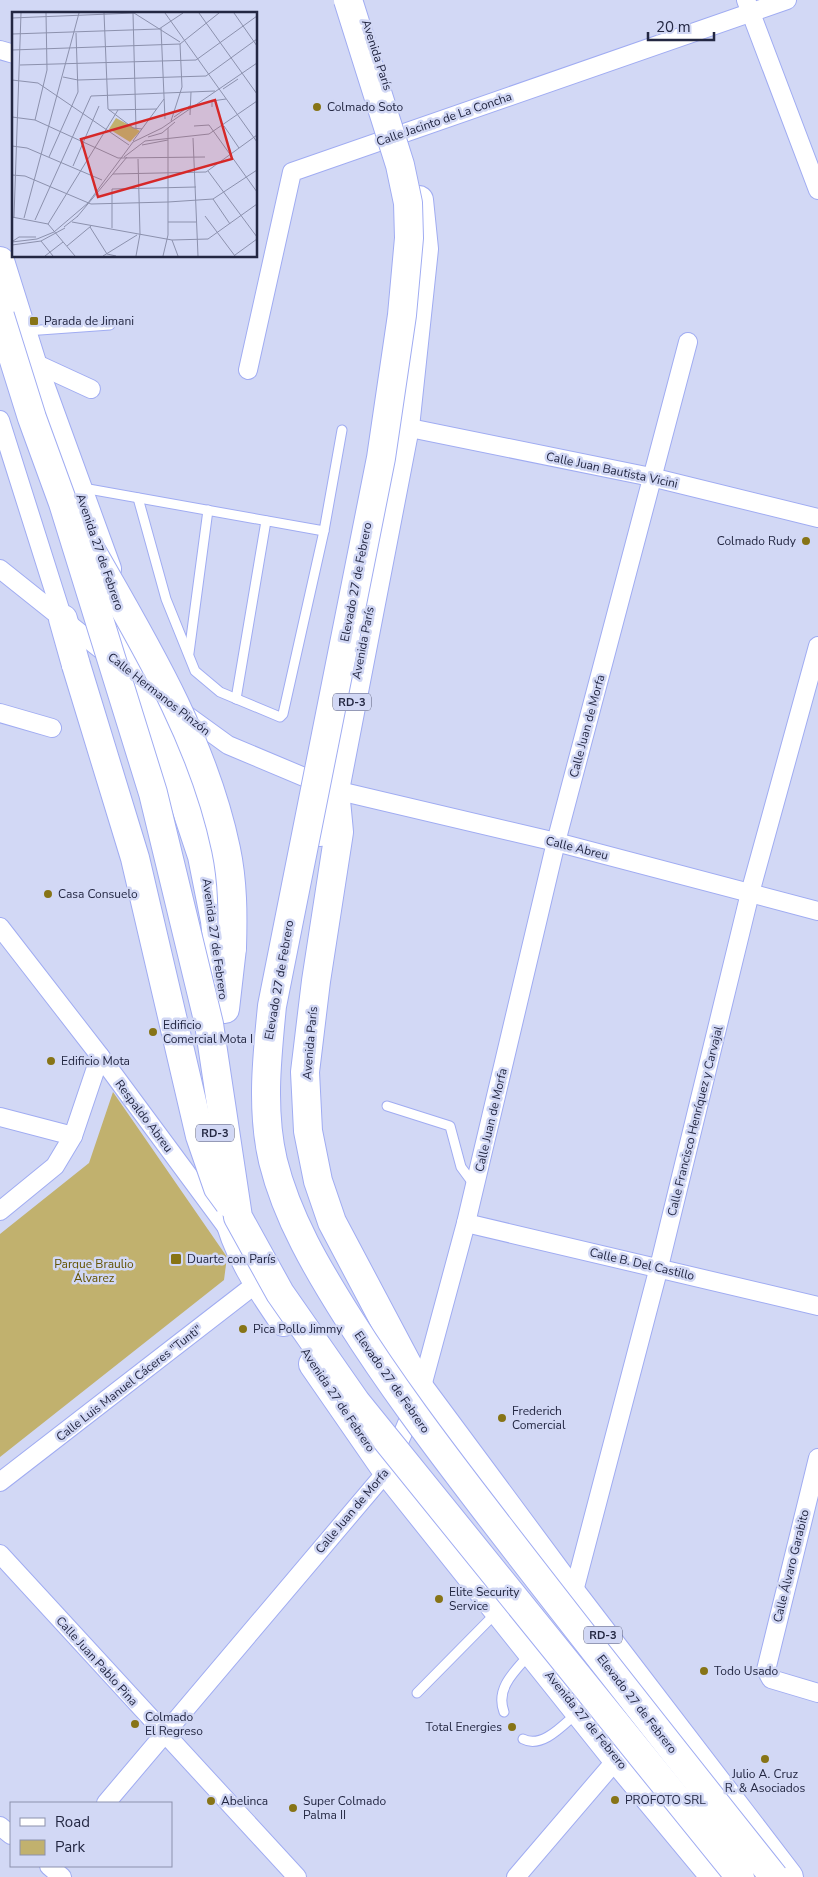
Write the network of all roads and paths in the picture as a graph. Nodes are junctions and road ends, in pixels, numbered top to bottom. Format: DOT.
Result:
graph roads {
  1 [pos="348,0"];
  2 [pos="360,0"];
  3 [pos="787,0"];
  4 [pos="748,7"];
  5 [pos="402,133"];
  6 [pos="818,190"];
  7 [pos="0,261"];
  8 [pos="110,325"];
  9 [pos="8,334"];
  10 [pos="688,342"];
  11 [pos="32,363"];
  12 [pos="248,370"];
  13 [pos="91,389"];
  14 [pos="0,420"];
  15 [pos="405,427"];
  16 [pos="342,430"];
  17 [pos="652,477"];
  18 [pos="71,495"];
  19 [pos="138,498"];
  20 [pos="208,510"];
  21 [pos="818,518"];
  22 [pos="266,521"];
  23 [pos="324,531"];
  24 [pos="0,569"];
  25 [pos="63,619"];
  26 [pos="818,646"];
  27 [pos="188,656"];
  28 [pos="145,684"];
  29 [pos="236,699"];
  30 [pos="0,713"];
  31 [pos="52,728"];
  32 [pos="335,790"];
  33 [pos="556,842"];
  34 [pos="750,893"];
  35 [pos="818,911"];
  36 [pos="0,927"];
  37 [pos="225,1009"];
  38 [pos="100,1056"];
  39 [pos="387,1106"];
  40 [pos="0,1117"];
  41 [pos="73,1136"];
  42 [pos="475,1186"];
  43 [pos="0,1210"];
  44 [pos="466,1223"];
  45 [pos="235,1226"];
  46 [pos="658,1267"];
  47 [pos="257,1283"];
  48 [pos="818,1306"];
  49 [pos="421,1390"];
  50 [pos="438,1448"];
  51 [pos="818,1458"];
  52 [pos="387,1471"];
  53 [pos="0,1482"];
  54 [pos="0,1554"];
  55 [pos="573,1595"];
  56 [pos="498,1611"];
  57 [pos="531,1652"];
  58 [pos="417,1693"];
  59 [pos="818,1693"];
  60 [pos="504,1712"];
  61 [pos="579,1712"];
  62 [pos="163,1733"];
  63 [pos="523,1739"];
  64 [pos="617,1759"];
  65 [pos="107,1802"];
  66 [pos="0,1826"];
  67 [pos="10,1834"];
  68 [pos="297,1877"];
  69 [pos="516,1877"];
  70 [pos="715,1877"];
  71 [pos="740,1877"];
  72 [pos="774,1877"];
  73 [pos="789,1877"];
  1 -- 50 [label="main road, Elevado 27 de Febrero / RD-3, bridge"];
  2 -- 5 [label="main road, Avenida París / RD-3"];
  3 -- 4 [label="street, Calle Jacinto de La Concha"];
  4 -- 5 [label="street, Calle Jacinto de La Concha"];
  4 -- 6 [label="street"];
  5 -- 12 [label="street, Calle Jacinto de La Concha"];
  5 -- 15 [label="main road, Avenida París / RD-3"];
  7 -- 9 [label="main road, Avenida 27 de Febrero / RD-3"];
  8 -- 9 [label="lane"];
  9 -- 11 [label="main road, Avenida 27 de Febrero / RD-3"];
  9 -- 18 [label="main road, RD-3, bridge"];
  10 -- 17 [label="street, Calle Juan de Morfa"];
  11 -- 13 [label="street"];
  11 -- 18 [label="main road, Avenida 27 de Febrero / RD-3"];
  14 -- 25 [label="street"];
  15 -- 17 [label="street, Calle Juan Bautista Vicini"];
  15 -- 32 [label="main road, Avenida París / RD-3"];
  16 -- 23 [label="lane"];
  17 -- 21 [label="street, Calle Juan Bautista Vicini"];
  17 -- 33 [label="street, Calle Juan de Morfa"];
  18 -- 19 [label="lane"];
  18 -- 28 [label="main road, Avenida 27 de Febrero / RD-3"];
  18 -- 37 [label="main road, bridge"];
  18 -- 45 [label="main road, RD-3, bridge"];
  19 -- 20 [label="lane"];
  19 -- 27 [label="lane"];
  20 -- 22 [label="lane"];
  20 -- 27 [label="lane"];
  22 -- 23 [label="lane"];
  22 -- 29 [label="lane"];
  23 -- 29 [label="lane"];
  24 -- 25 [label="street, Calle Hermanos Pinzón"];
  25 -- 28 [label="street, Calle Hermanos Pinzón"];
  25 -- 45 [label="main road, bridge"];
  26 -- 34 [label="street, Calle Francisco Henríquez y Carvajal"];
  27 -- 29 [label="lane"];
  28 -- 32 [label="street, Calle Hermanos Pinzón"];
  28 -- 37 [label="main road, Avenida 27 de Febrero / RD-3"];
  30 -- 31 [label="street"];
  32 -- 33 [label="street, Calle Abreu"];
  32 -- 49 [label="main road, Avenida París / RD-3"];
  32 -- 50 [label="main road, bridge"];
  33 -- 34 [label="street, Calle Abreu"];
  33 -- 42 [label="street, Calle Juan de Morfa"];
  34 -- 35 [label="street, Calle Abreu"];
  34 -- 46 [label="street, Calle Francisco Henríquez y Carvajal"];
  36 -- 38 [label="street, Respaldo Abreu"];
  37 -- 45 [label="main road, Avenida 27 de Febrero / RD-3"];
  38 -- 41 [label="street"];
  38 -- 45 [label="street, Respaldo Abreu"];
  39 -- 42 [label="lane"];
  40 -- 41 [label="street"];
  41 -- 43 [label="street"];
  42 -- 44 [label="street, Calle Juan de Morfa"];
  44 -- 46 [label="street, Calle B. Del Castillo"];
  44 -- 49 [label="street, Calle Juan de Morfa"];
  45 -- 47 [label="main road, Avenida 27 de Febrero / RD-3"];
  45 -- 71 [label="main road, RD-3, bridge"];
  46 -- 48 [label="street, Calle B. Del Castillo"];
  46 -- 55 [label="street, Calle Francisco Henríquez y Carvajal"];
  47 -- 52 [label="main road, Avenida 27 de Febrero / RD-3"];
  47 -- 53 [label="street, Calle Luis Manuel Cáceres \"Tunti\""];
  49 -- 52 [label="street, Calle Juan de Morfa"];
  49 -- 55 [label="main road, RD-3"];
  50 -- 72 [label="main road, Elevado 27 de Febrero / RD-3, bridge"];
  51 -- 59 [label="street, Calle Álvaro Garabito"];
  52 -- 56 [label="main road, Avenida 27 de Febrero / RD-3"];
  52 -- 62 [label="street, Calle Juan de Morfa"];
  54 -- 62 [label="street, Calle Juan Pablo Pina"];
  55 -- 73 [label="main road, RD-3"];
  56 -- 57 [label="main road, Avenida 27 de Febrero / RD-3"];
  56 -- 58 [label="lane"];
  57 -- 60 [label="lane"];
  57 -- 61 [label="main road, Avenida 27 de Febrero / RD-3"];
  61 -- 63 [label="lane"];
  61 -- 64 [label="main road, Avenida 27 de Febrero / RD-3"];
  62 -- 65 [label="street, Calle Juan de Morfa"];
  62 -- 68 [label="street, Calle Juan Pablo Pina"];
  64 -- 69 [label="street"];
  64 -- 70 [label="main road, Avenida 27 de Febrero / RD-3"];
  66 -- 67 [label="street"];
}
